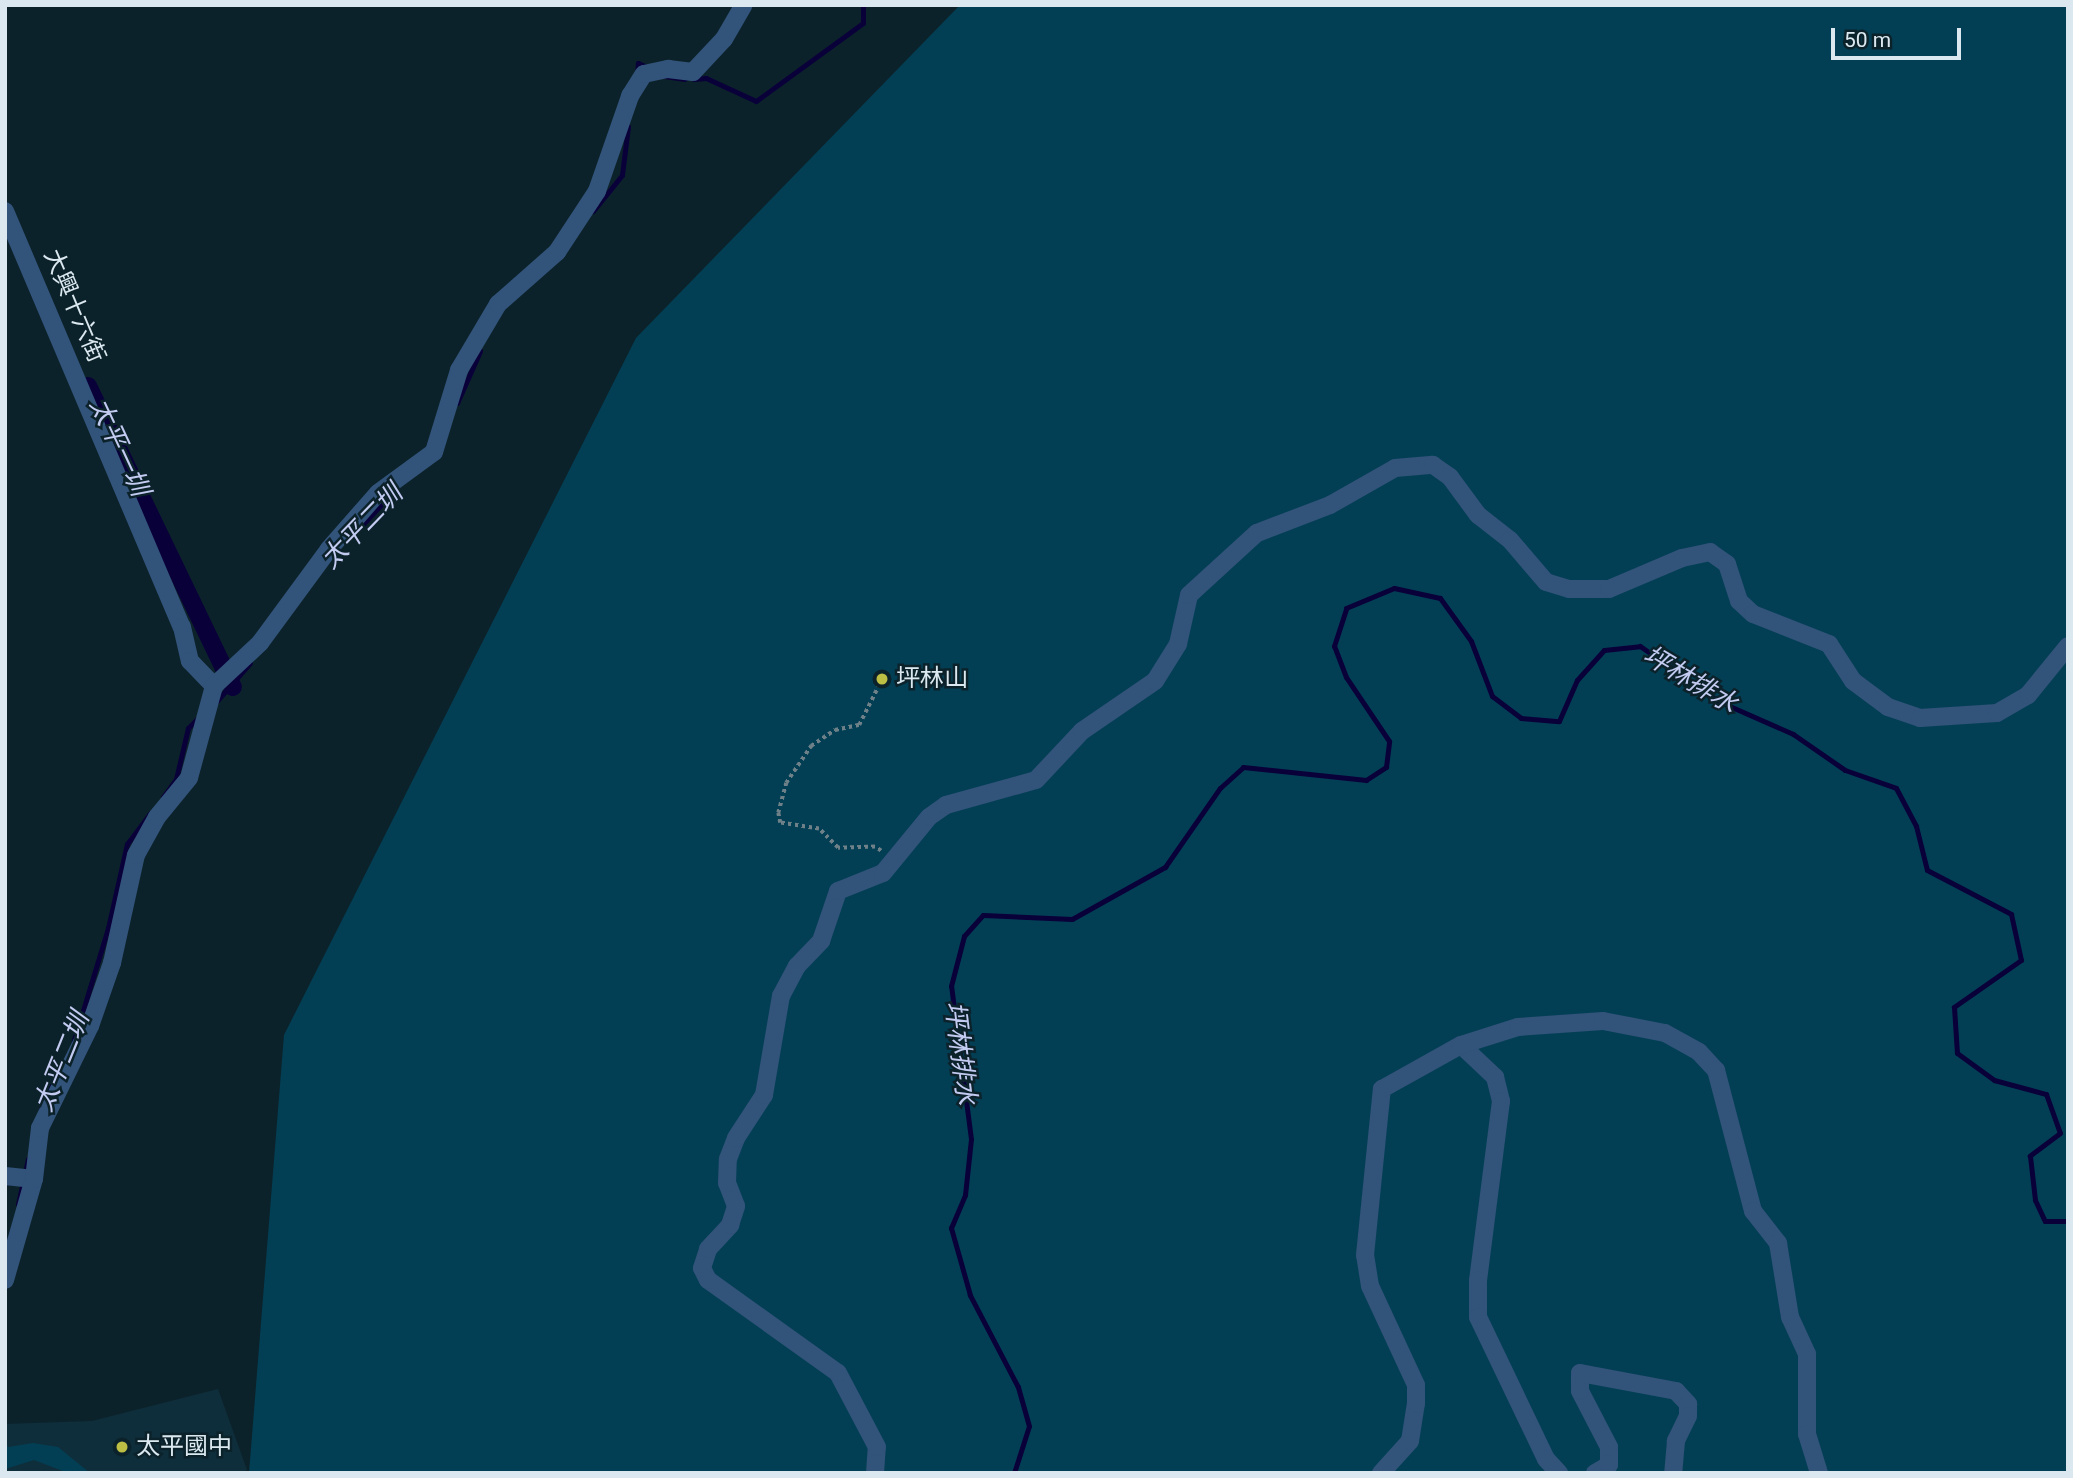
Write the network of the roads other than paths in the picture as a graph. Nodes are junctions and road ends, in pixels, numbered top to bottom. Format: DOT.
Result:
graph roads {
  1 [pos="744,5"];
  2 [pos="5,211"];
  3 [pos="2068,646"];
  4 [pos="214,686"];
  5 [pos="1461,1045"];
  6 [pos="5,1176"];
  7 [pos="34,1179"];
  8 [pos="5,1280"];
  9 [pos="875,1473"];
  10 [pos="1381,1473"];
  11 [pos="1559,1473"];
  12 [pos="1595,1473"];
  13 [pos="1673,1473"];
  14 [pos="1819,1473"];
  1 -- 4 [label="street"];
  2 -- 4 [label="street, 大興十六街"];
  3 -- 9 [label="street"];
  4 -- 7 [label="street"];
  5 -- 10 [label="street"];
  5 -- 11 [label="street"];
  5 -- 14 [label="street"];
  6 -- 7 [label="street"];
  7 -- 8 [label="street"];
  12 -- 13 [label="street"];
}
